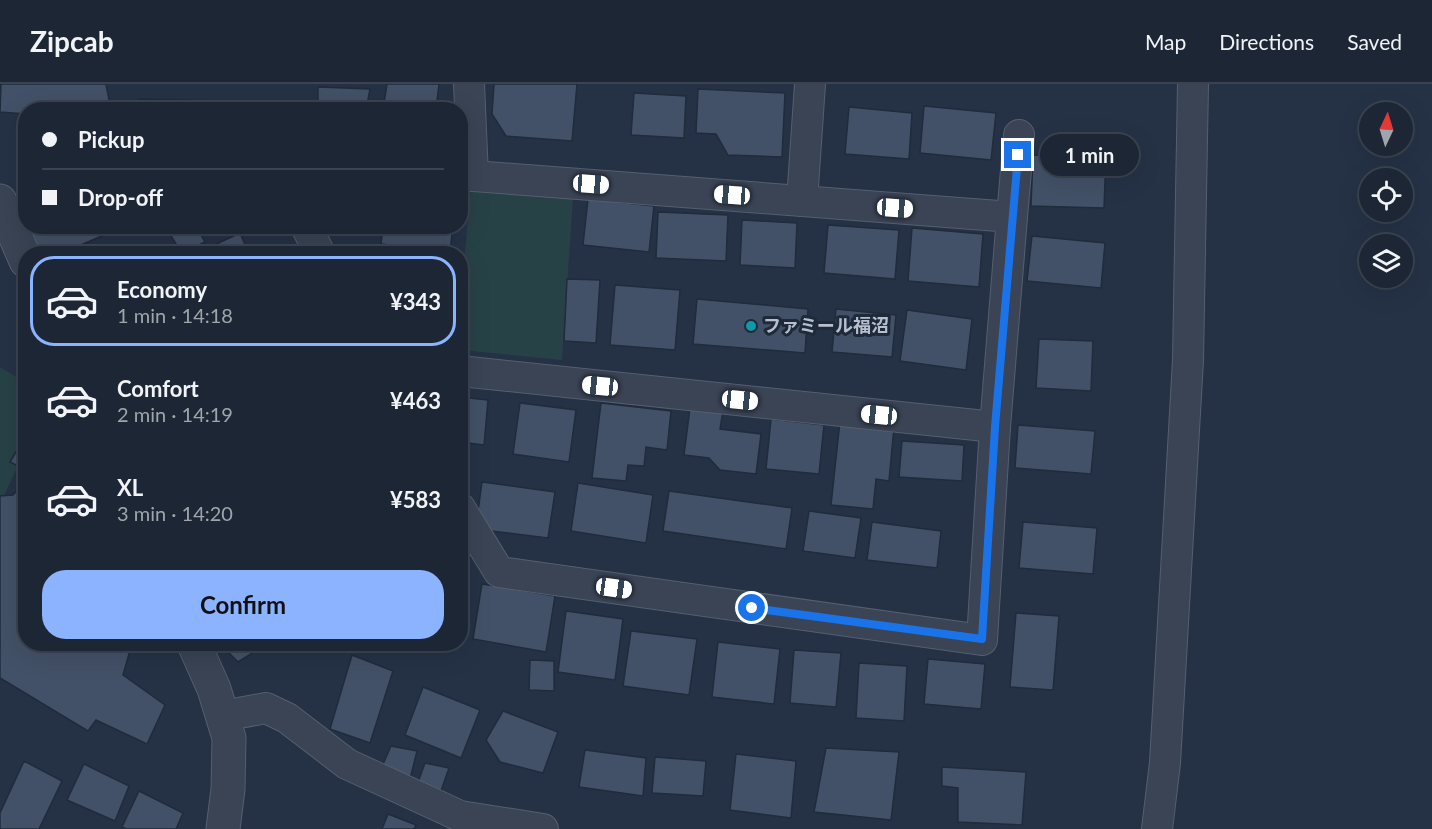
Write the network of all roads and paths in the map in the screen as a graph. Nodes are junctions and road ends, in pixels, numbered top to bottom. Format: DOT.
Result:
graph roads {
  1 [pos="469,84"];
  2 [pos="810,84"];
  3 [pos="1193,84"];
  4 [pos="468,130"];
  5 [pos="1019,135"];
  6 [pos="468,175"];
  7 [pos="0,201"];
  8 [pos="802,201"];
  9 [pos="1012,217"];
  10 [pos="20,246"];
  11 [pos="468,372"];
  12 [pos="995,427"];
  13 [pos="468,521"];
  14 [pos="197,651"];
  15 [pos="223,716"];
  16 [pos="223,829"];
  17 [pos="543,829"];
  18 [pos="1157,829"];
  1 -- 4 [label="street"];
  2 -- 8 [label="street"];
  3 -- 18 [label="street"];
  5 -- 9 [label="street"];
  6 -- 8 [label="street"];
  7 -- 10 [label="street"];
  8 -- 9 [label="street"];
  9 -- 12 [label="street"];
  11 -- 12 [label="street"];
  12 -- 13 [label="street"];
  14 -- 15 [label="street"];
  15 -- 16 [label="street"];
  15 -- 17 [label="street"];
}
